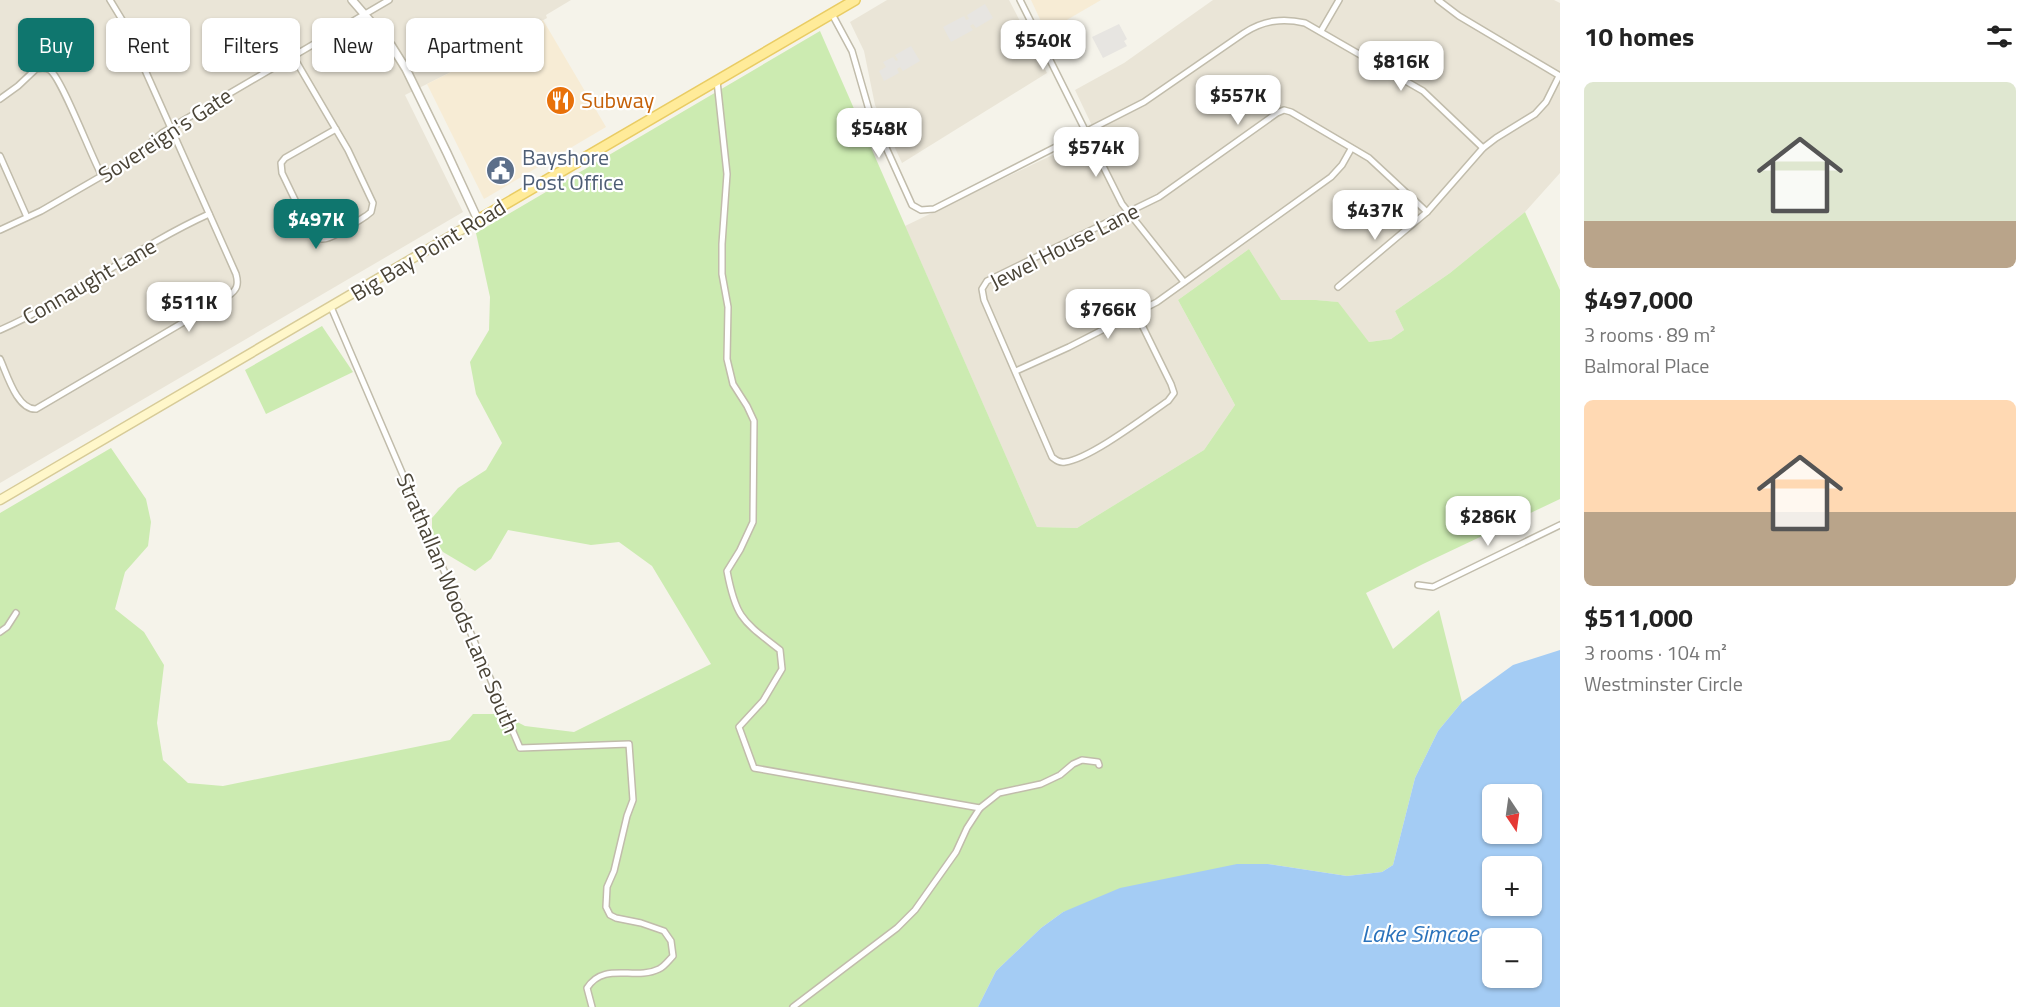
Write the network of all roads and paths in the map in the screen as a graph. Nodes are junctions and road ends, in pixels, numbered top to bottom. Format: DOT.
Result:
graph roads {
  1 [pos="110,0"];
  2 [pos="352,0"];
  3 [pos="389,0"];
  4 [pos="855,0"];
  5 [pos="1020,0"];
  6 [pos="1339,0"];
  7 [pos="1438,0"];
  8 [pos="365,14"];
  9 [pos="832,14"];
  10 [pos="1321,31"];
  11 [pos="300,52"];
  12 [pos="300,68"];
  13 [pos="266,72"];
  14 [pos="1560,76"];
  15 [pos="717,81"];
  16 [pos="0,99"];
  17 [pos="170,128"];
  18 [pos="336,129"];
  19 [pos="1086,131"];
  20 [pos="1483,148"];
  21 [pos="1351,149"];
  22 [pos="0,156"];
  23 [pos="102,176"];
  24 [pos="1427,212"];
  25 [pos="1128,213"];
  26 [pos="208,214"];
  27 [pos="27,217"];
  28 [pos="478,220"];
  29 [pos="0,230"];
  30 [pos="1184,282"];
  31 [pos="1338,287"];
  32 [pos="331,307"];
  33 [pos="1136,313"];
  34 [pos="0,330"];
  35 [pos="0,359"];
  36 [pos="1016,370"];
  37 [pos="0,500"];
  38 [pos="1560,525"];
  39 [pos="1418,585"];
  40 [pos="16,614"];
  41 [pos="0,632"];
  42 [pos="1099,765"];
  43 [pos="980,808"];
  44 [pos="592,1007"];
  45 [pos="793,1007"];
  1 -- 17 [label="street"];
  2 -- 8 [label="street"];
  3 -- 8 [label="street, Sovereign's Gate"];
  4 -- 9 [label="main road, Big Bay Point Road"];
  5 -- 19 [label="street"];
  6 -- 10 [label="street"];
  7 -- 14 [label="street"];
  8 -- 11 [label="street, Sovereign's Gate"];
  8 -- 28 [label="street"];
  9 -- 15 [label="main road, Big Bay Point Road"];
  9 -- 19 [label="street"];
  10 -- 19 [label="street"];
  10 -- 20 [label="street"];
  12 -- 18 [label="street"];
  13 -- 17 [label="street, Sovereign's Gate"];
  14 -- 20 [label="street"];
  15 -- 28 [label="main road, Big Bay Point Road"];
  15 -- 43 [label="street"];
  16 -- 23 [label="street"];
  17 -- 23 [label="street, Sovereign's Gate"];
  17 -- 26 [label="street"];
  18 -- 18 [label="street"];
  19 -- 25 [label="street"];
  20 -- 24 [label="street"];
  21 -- 24 [label="street, Jewel House Lane"];
  21 -- 25 [label="street, Jewel House Lane"];
  21 -- 30 [label="street"];
  22 -- 27 [label="street"];
  23 -- 27 [label="street, Sovereign's Gate"];
  24 -- 31 [label="street"];
  25 -- 30 [label="street"];
  25 -- 36 [label="street, Jewel House Lane"];
  26 -- 34 [label="street, Connaught Lane"];
  26 -- 35 [label="street"];
  27 -- 29 [label="street, Sovereign's Gate"];
  28 -- 32 [label="main road, Big Bay Point Road"];
  30 -- 33 [label="street"];
  32 -- 37 [label="main road, Big Bay Point Road"];
  32 -- 44 [label="street, Strathallan Woods Lane South"];
  33 -- 36 [label="street"];
  33 -- 36 [label="street, Jewel House Lane"];
  38 -- 39 [label="street"];
  40 -- 41 [label="street"];
  42 -- 43 [label="street"];
  43 -- 45 [label="street"];
}
